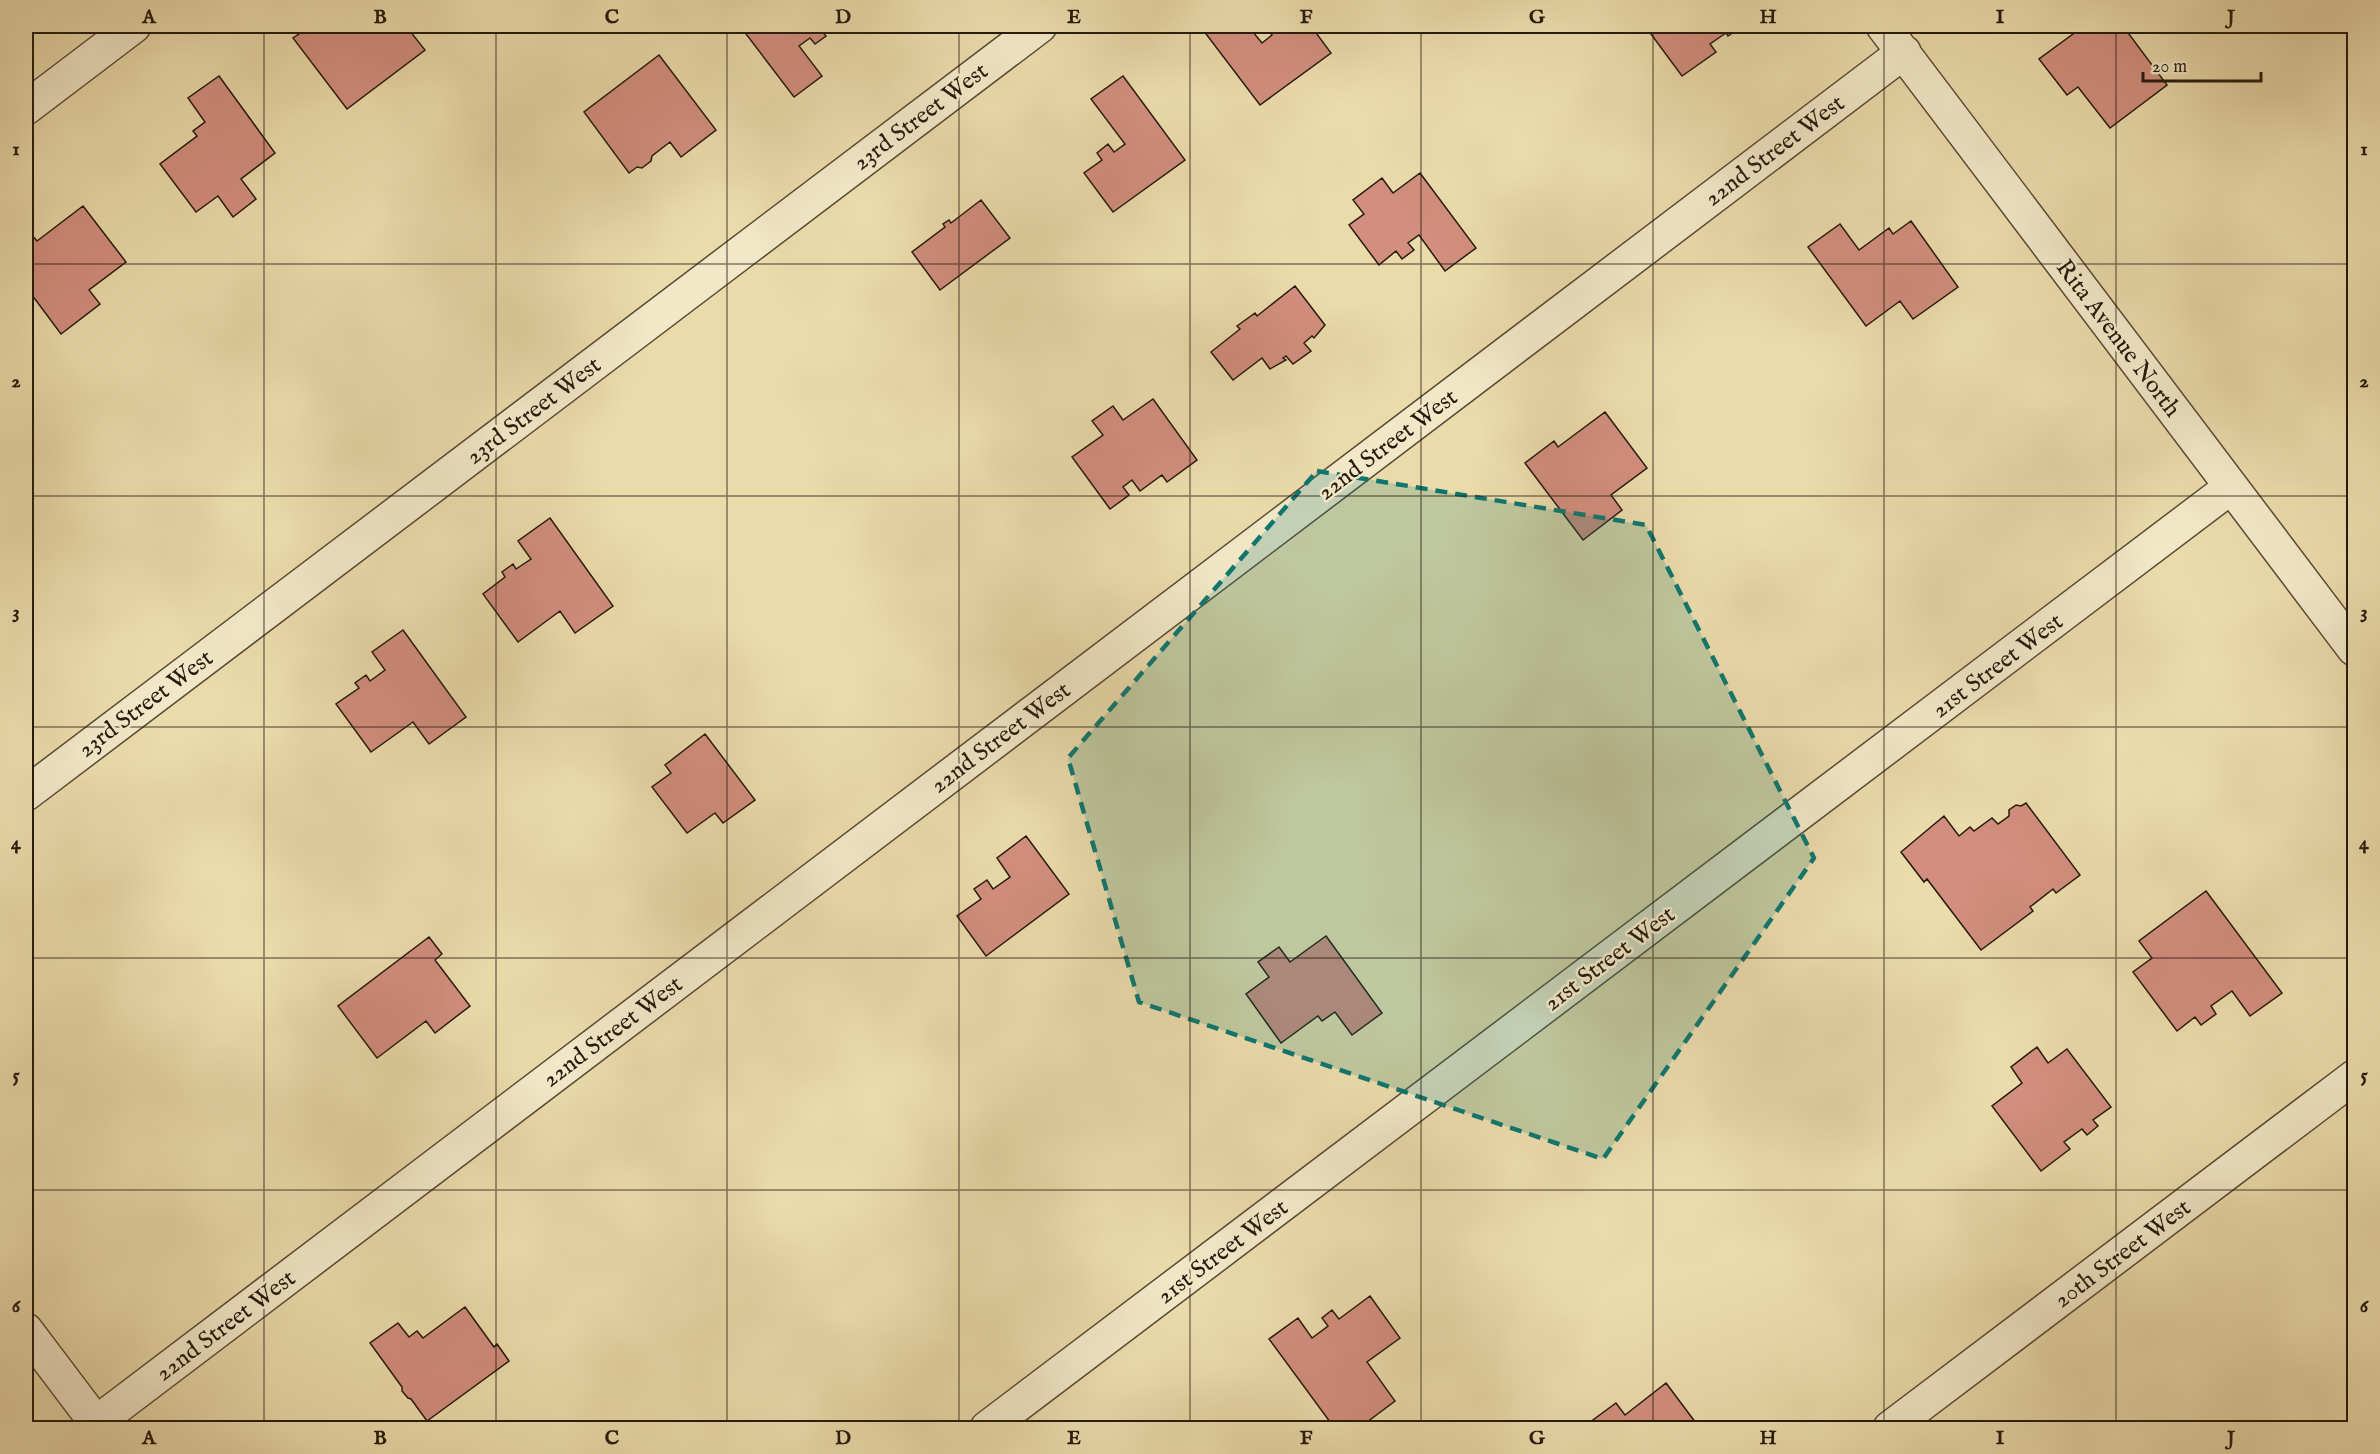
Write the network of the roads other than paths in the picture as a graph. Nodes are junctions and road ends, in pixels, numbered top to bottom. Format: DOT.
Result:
graph roads {
  1 [pos="134,26"];
  2 [pos="1040,26"];
  3 [pos="1883,26"];
  4 [pos="1904,52"];
  5 [pos="26,108"];
  6 [pos="2231,487"];
  7 [pos="2355,649"];
  8 [pos="26,794"];
  9 [pos="2355,1077"];
  10 [pos="26,1330"];
  11 [pos="98,1426"];
  12 [pos="987,1428"];
  13 [pos="1890,1428"];
  1 -- 5 [label="street"];
  2 -- 8 [label="street, 23rd Street West"];
  3 -- 4 [label="street, Rita Avenue North"];
  4 -- 6 [label="street, Rita Avenue North"];
  4 -- 11 [label="street, 22nd Street West"];
  6 -- 7 [label="street, Rita Avenue North"];
  6 -- 12 [label="street, 21st Street West"];
  9 -- 13 [label="street, 20th Street West"];
  10 -- 11 [label="street"];
}
